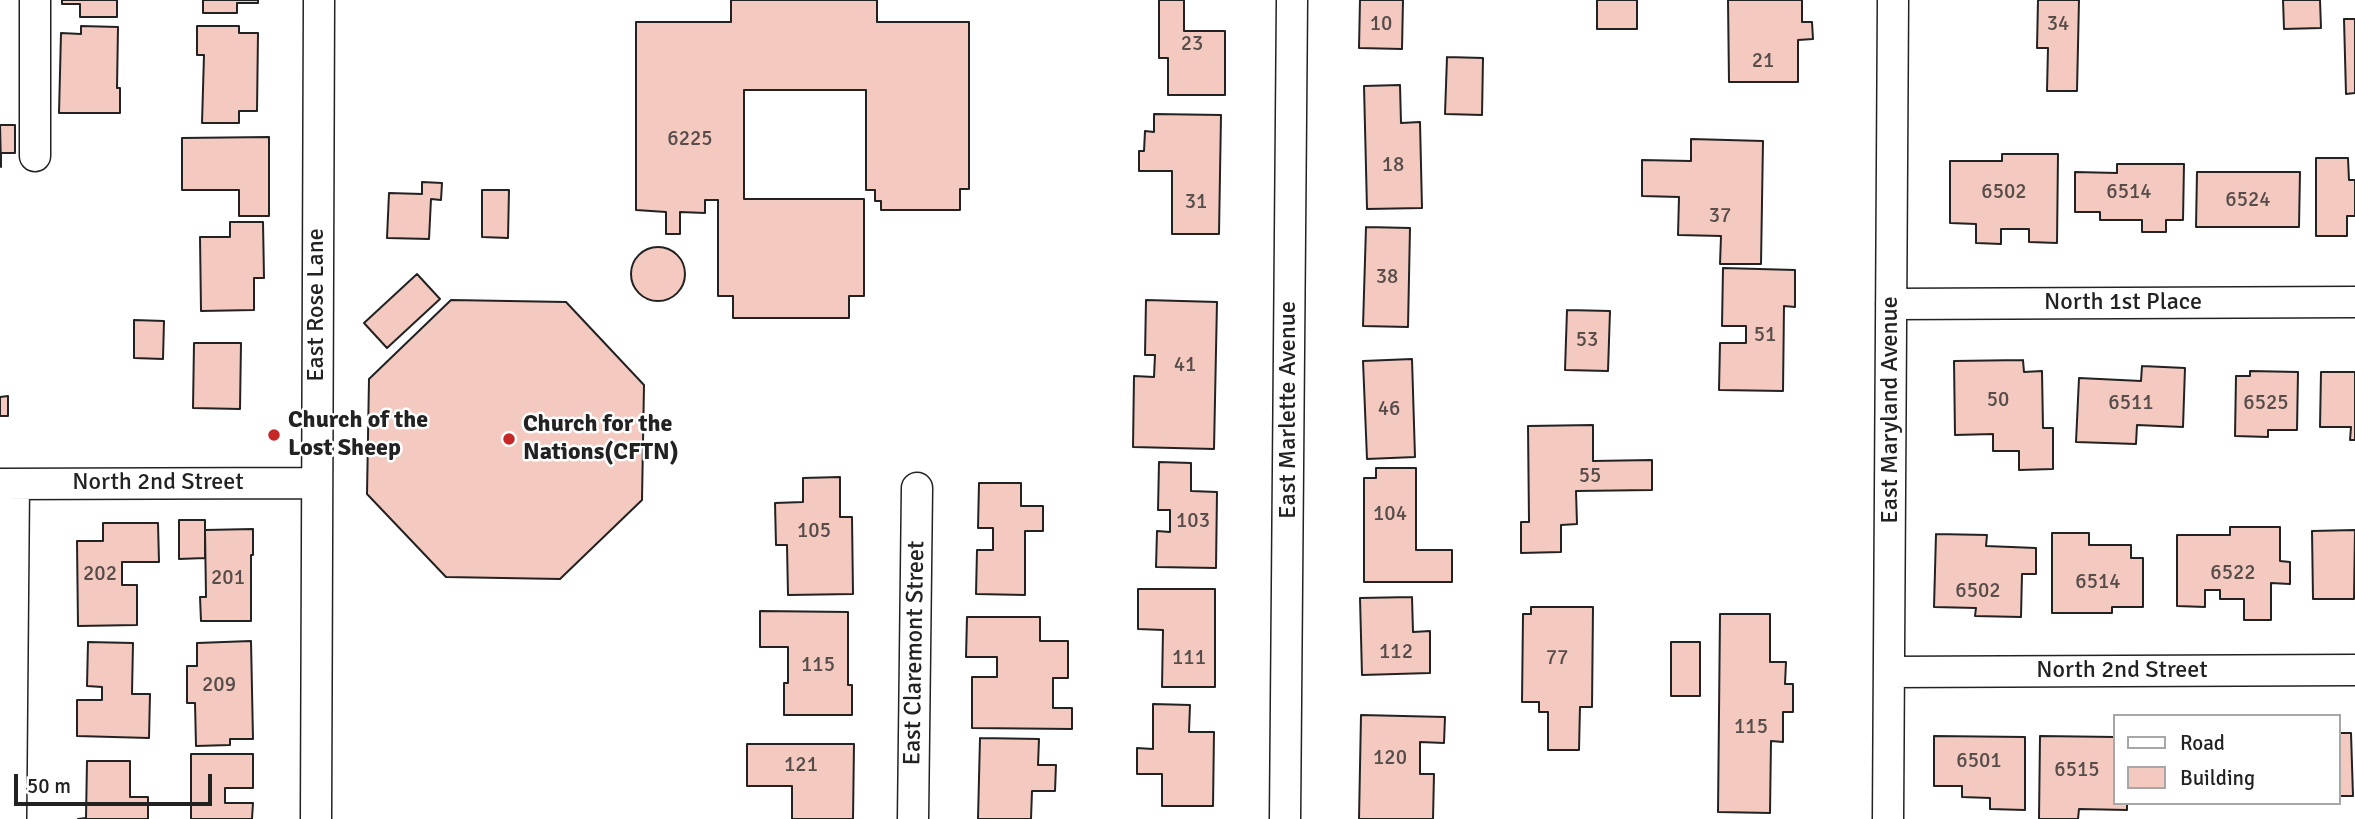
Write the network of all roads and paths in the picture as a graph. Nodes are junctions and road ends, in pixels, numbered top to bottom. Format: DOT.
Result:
graph roads {
  1 [pos="35,0"];
  2 [pos="319,0"];
  3 [pos="1292,0"];
  4 [pos="1893,0"];
  5 [pos="34,156"];
  6 [pos="2355,302"];
  7 [pos="1891,304"];
  8 [pos="316,483"];
  9 [pos="7,484"];
  10 [pos="917,488"];
  11 [pos="2355,670"];
  12 [pos="1889,671"];
  13 [pos="11,819"];
  14 [pos="316,819"];
  15 [pos="913,819"];
  16 [pos="1285,819"];
  17 [pos="1888,819"];
  1 -- 5 [label="street"];
  2 -- 8 [label="street, East Rose Lane"];
  3 -- 16 [label="street, East Marlette Avenue"];
  4 -- 7 [label="street, East Maryland Avenue"];
  6 -- 7 [label="street, North 1st Place"];
  7 -- 12 [label="street, East Maryland Avenue"];
  8 -- 9 [label="street, North 2nd Street"];
  8 -- 14 [label="street, East Rose Lane"];
  9 -- 13 [label="street"];
  10 -- 15 [label="street, East Claremont Street"];
  11 -- 12 [label="street, North 2nd Street"];
  12 -- 17 [label="street, East Maryland Avenue"];
}
